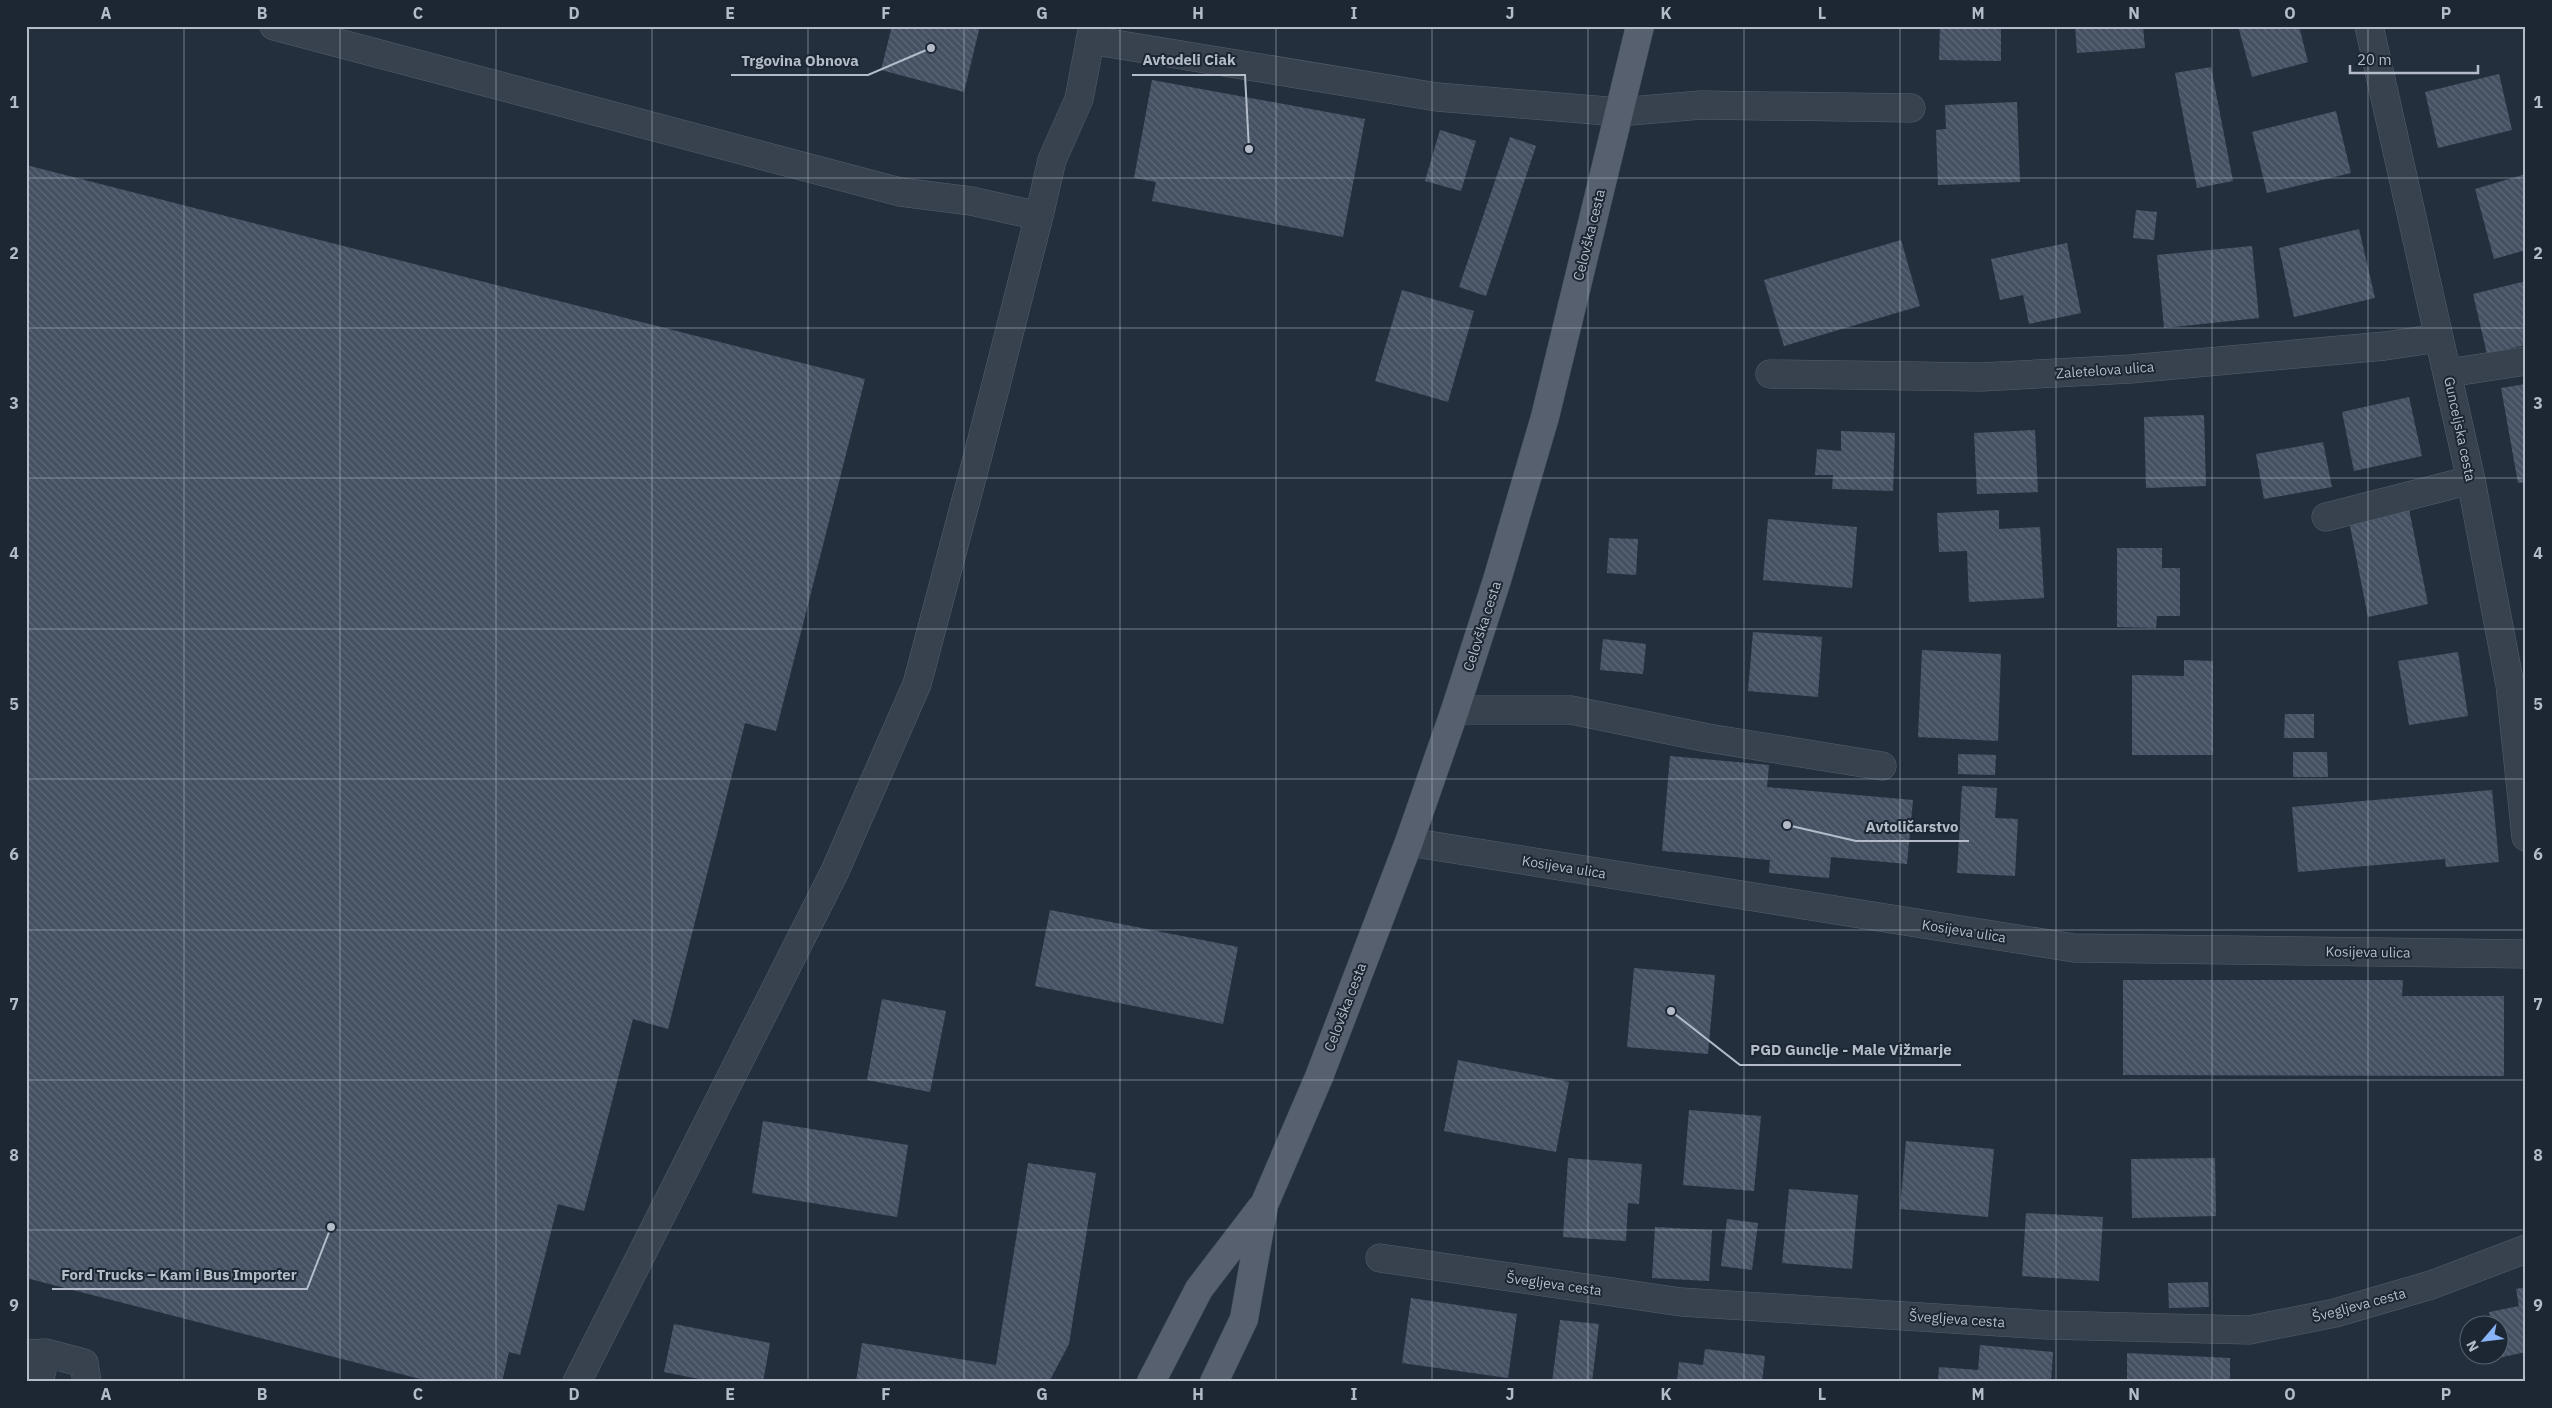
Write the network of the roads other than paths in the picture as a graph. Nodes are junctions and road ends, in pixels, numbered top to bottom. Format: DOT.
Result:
graph roads {
  1 [pos="274,26"];
  2 [pos="1640,26"];
  3 [pos="2369,26"];
  4 [pos="1092,33"];
  5 [pos="1912,108"];
  6 [pos="1619,112"];
  7 [pos="1039,216"];
  8 [pos="2439,338"];
  9 [pos="2526,361"];
  10 [pos="2448,373"];
  11 [pos="1770,374"];
  12 [pos="2471,480"];
  13 [pos="2326,516"];
  14 [pos="1455,710"];
  15 [pos="1882,766"];
  16 [pos="2526,837"];
  17 [pos="1409,842"];
  18 [pos="2526,954"];
  19 [pos="1264,1205"];
  20 [pos="2526,1249"];
  21 [pos="1380,1258"];
  22 [pos="36,1354"];
  23 [pos="39,1382"];
  24 [pos="87,1382"];
  25 [pos="577,1382"];
  26 [pos="1151,1382"];
  27 [pos="1214,1382"];
  1 -- 7 [label="street"];
  2 -- 6 [label="main road, Celovška cesta"];
  3 -- 8 [label="street, Gunceljska cesta"];
  4 -- 6 [label="street"];
  4 -- 7 [label="street"];
  5 -- 6 [label="street"];
  6 -- 14 [label="main road, Celovška cesta"];
  7 -- 25 [label="street"];
  8 -- 10 [label="street, Gunceljska cesta"];
  8 -- 11 [label="street, Zaletelova ulica"];
  9 -- 10 [label="street"];
  10 -- 12 [label="street, Gunceljska cesta"];
  12 -- 13 [label="street"];
  12 -- 16 [label="street, Gunceljska cesta"];
  14 -- 15 [label="street"];
  14 -- 17 [label="main road, Celovška cesta"];
  17 -- 18 [label="street, Kosijeva ulica"];
  17 -- 19 [label="main road, Celovška cesta"];
  19 -- 26 [label="main road, Celovška cesta"];
  19 -- 27 [label="main road, Celovška cesta"];
  20 -- 21 [label="street, Švegljeva cesta"];
  22 -- 23 [label="street"];
  22 -- 24 [label="street"];
}
